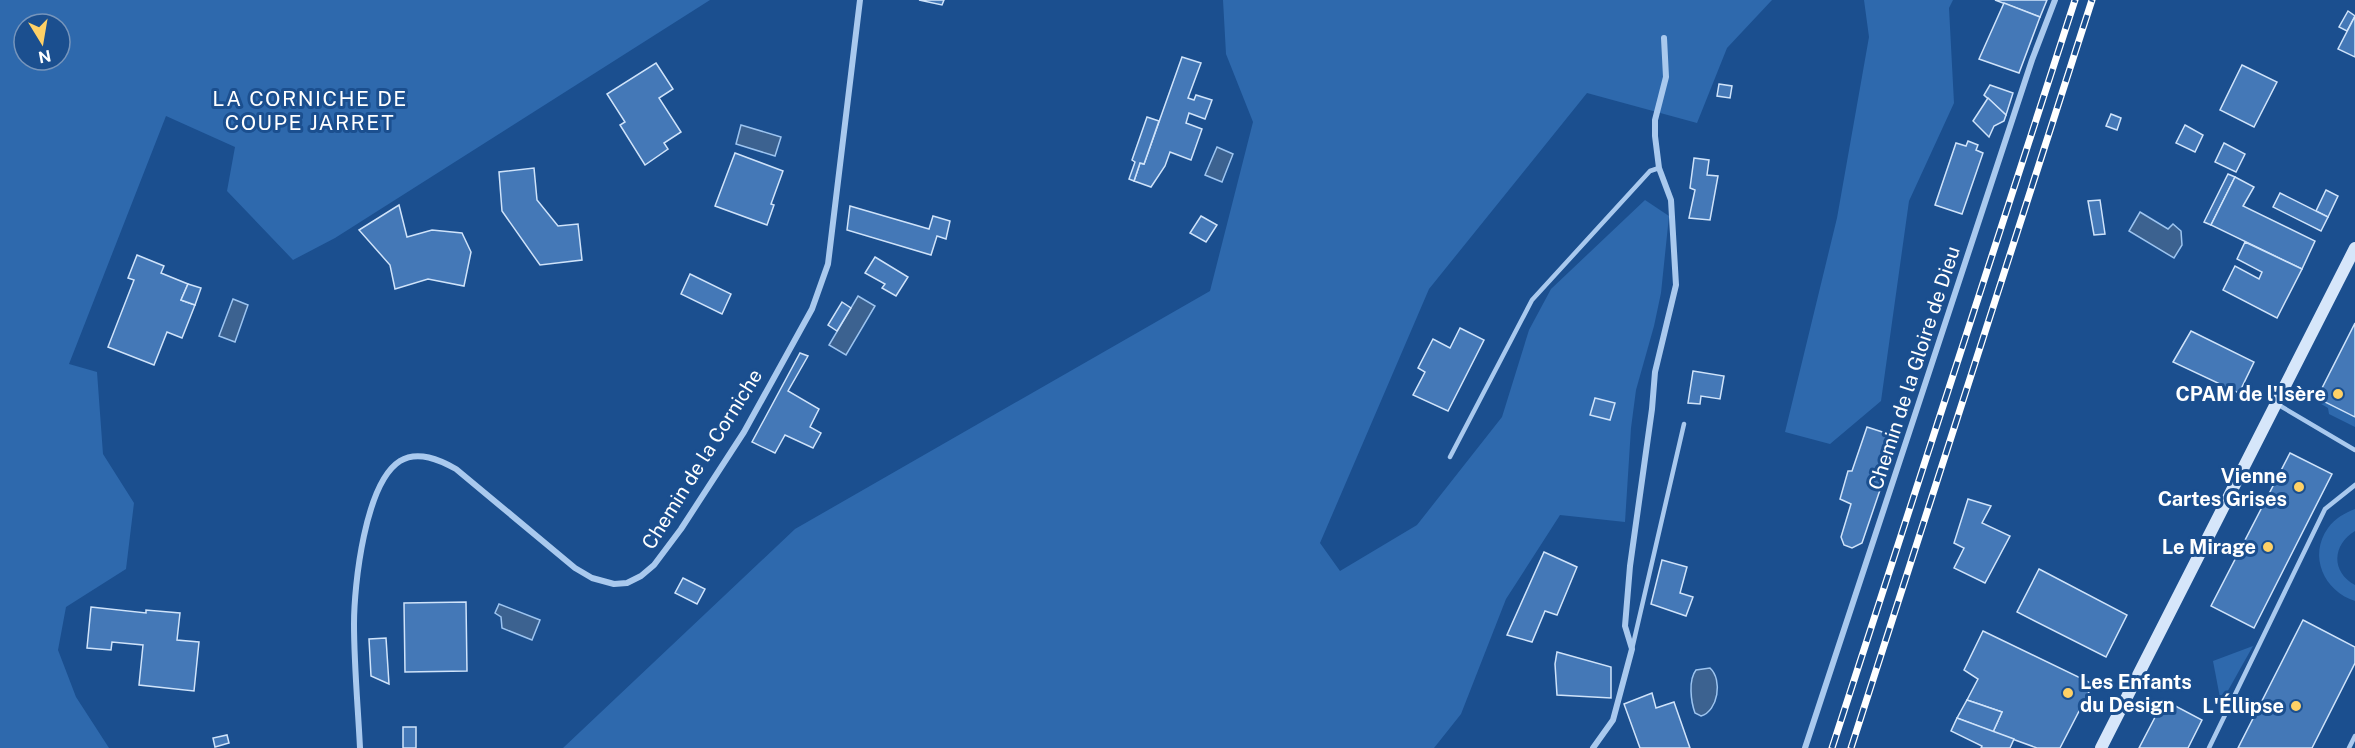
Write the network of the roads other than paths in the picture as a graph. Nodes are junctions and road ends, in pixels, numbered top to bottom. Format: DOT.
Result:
graph roads {
  1 [pos="860,0"];
  2 [pos="2055,0"];
  3 [pos="1664,38"];
  4 [pos="1659,168"];
  5 [pos="2355,248"];
  6 [pos="2277,404"];
  7 [pos="1684,424"];
  8 [pos="2355,450"];
  9 [pos="1450,456"];
  10 [pos="2355,485"];
  11 [pos="1632,649"];
  12 [pos="2355,736"];
  13 [pos="360,748"];
  14 [pos="1593,748"];
  15 [pos="1805,748"];
  16 [pos="2101,748"];
  17 [pos="2209,748"];
  18 [pos="2349,748"];
  1 -- 13 [label="street, Chemin de la Corniche"];
  2 -- 15 [label="street, Chemin de la Gloire de Dieu"];
  3 -- 4 [label="street"];
  4 -- 9 [label="lane"];
  4 -- 11 [label="street"];
  5 -- 6 [label="main road"];
  6 -- 8 [label="lane"];
  6 -- 16 [label="main road"];
  7 -- 11 [label="lane"];
  10 -- 17 [label="lane"];
  11 -- 14 [label="street"];
  12 -- 18 [label="lane"];
}
